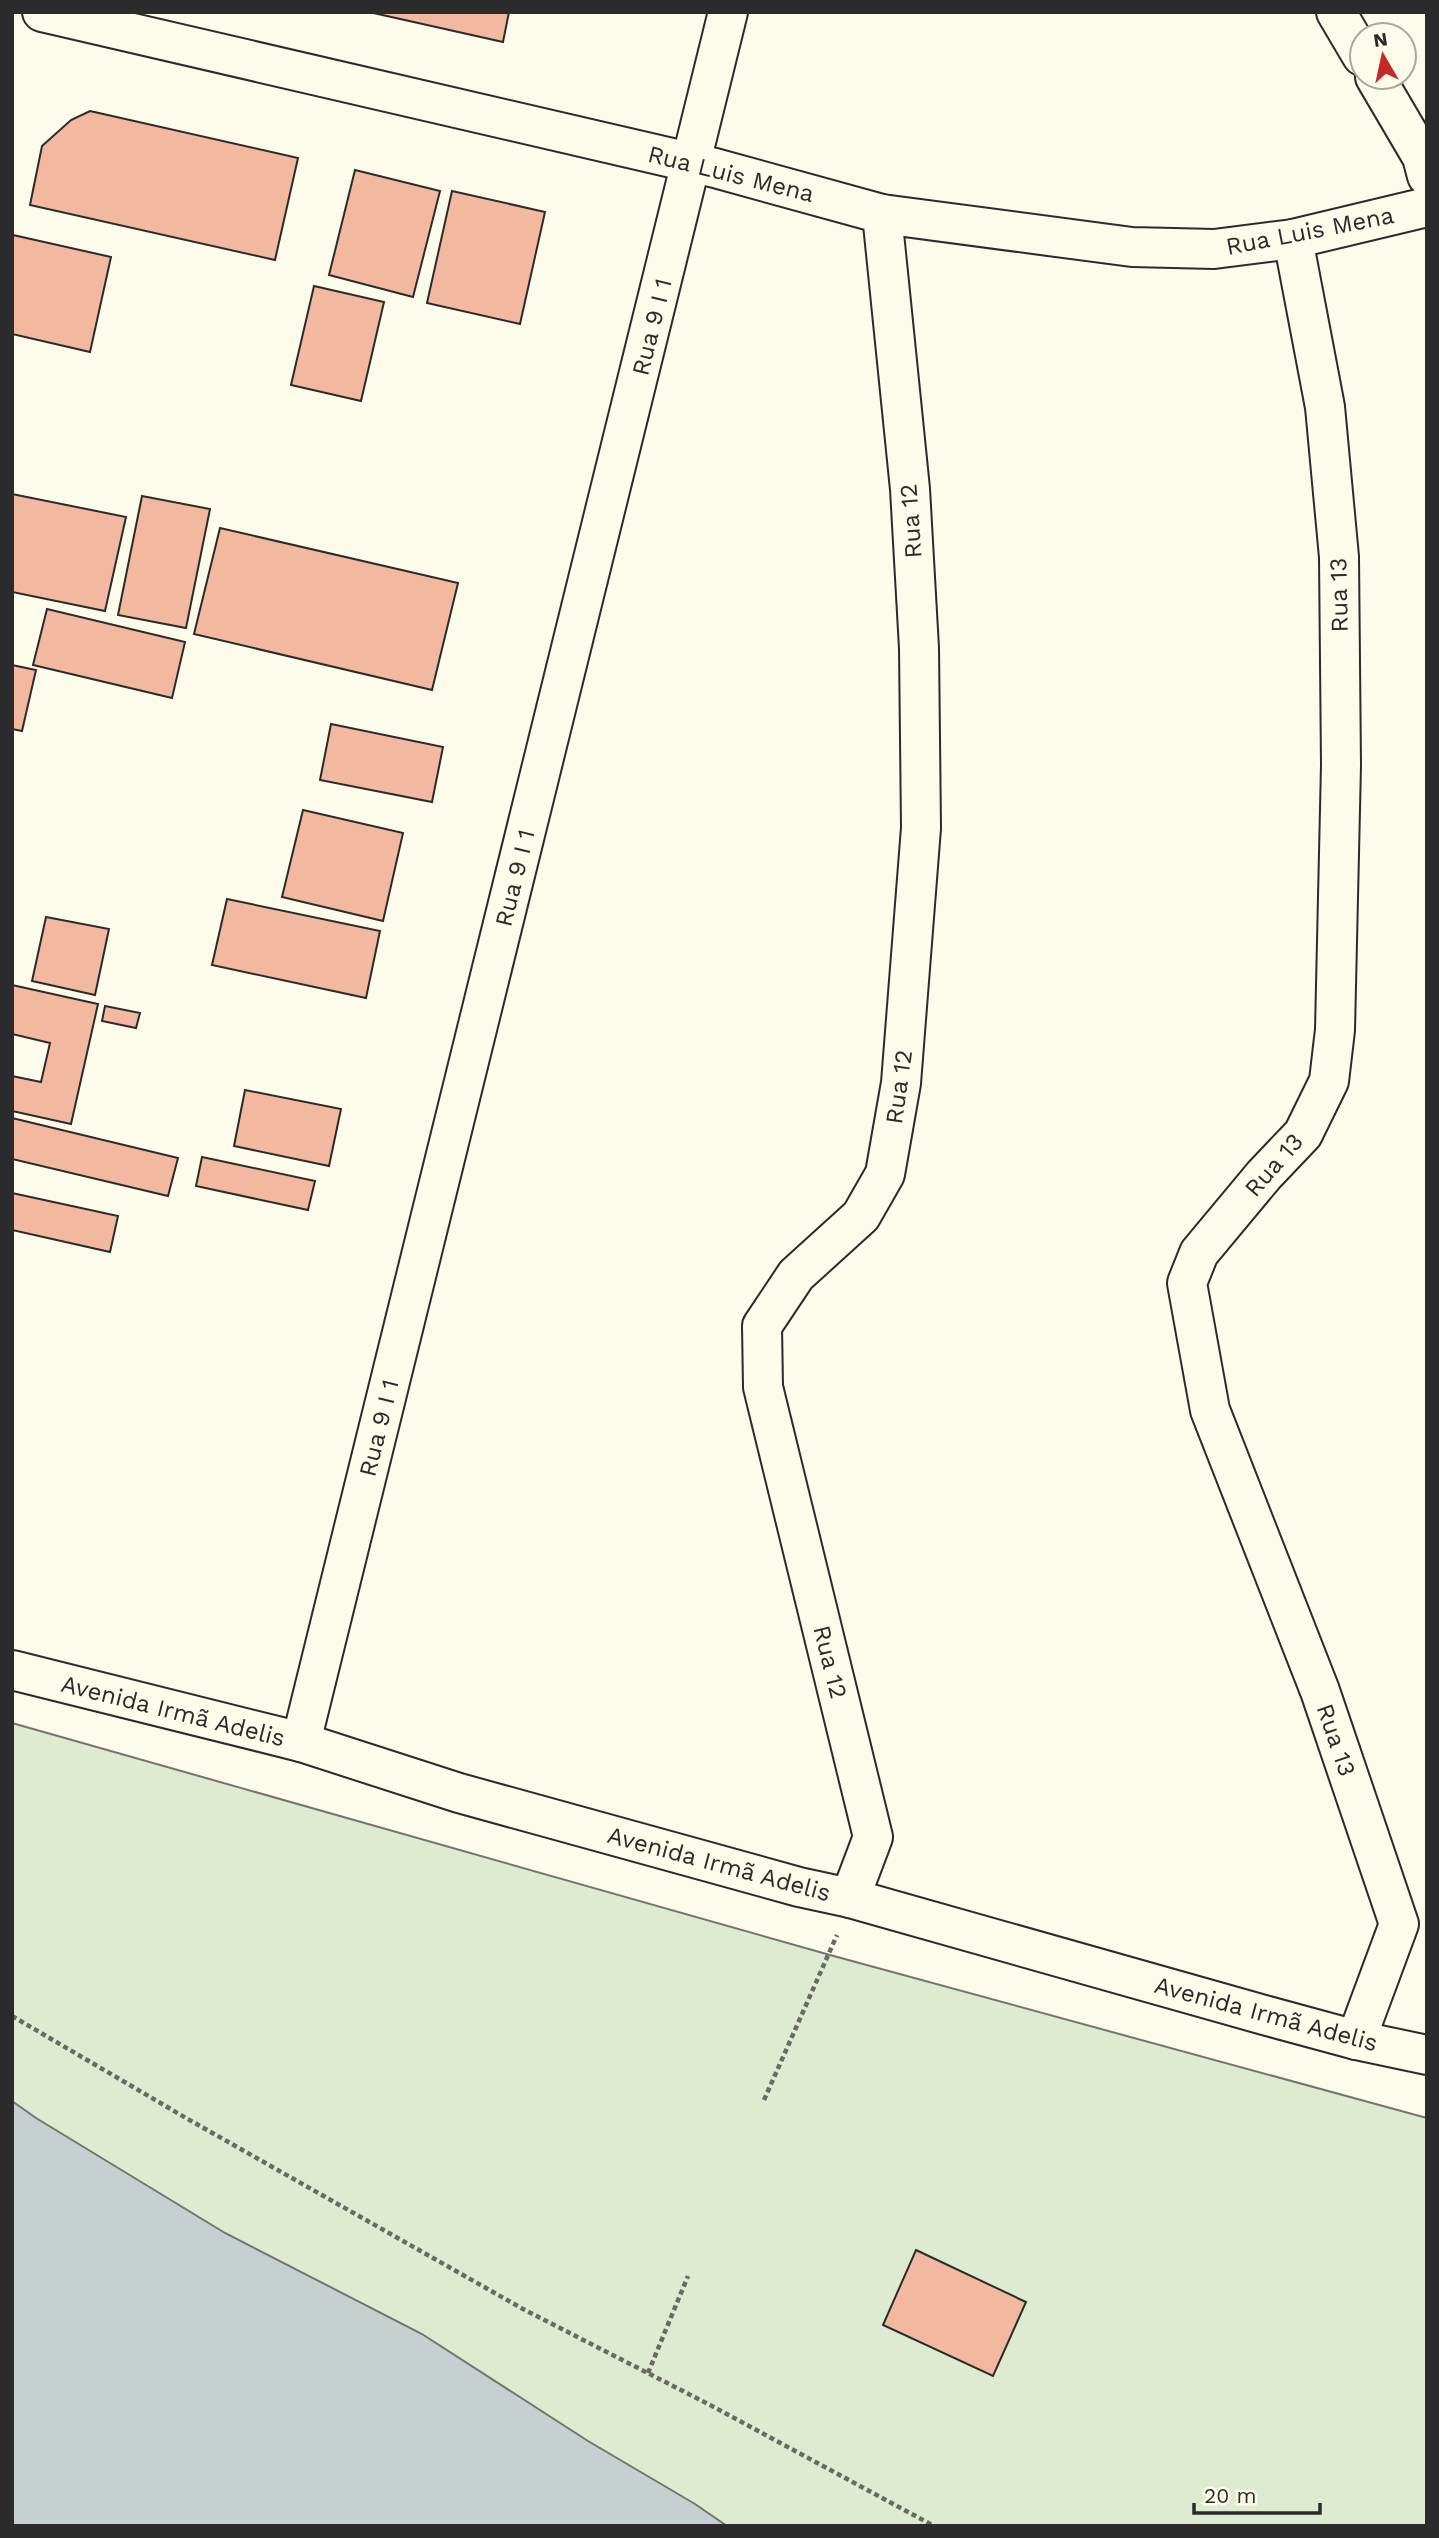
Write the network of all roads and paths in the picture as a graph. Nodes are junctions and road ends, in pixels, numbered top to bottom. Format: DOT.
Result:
graph roads {
  1 [pos="42,12"];
  2 [pos="728,12"];
  3 [pos="1336,12"];
  4 [pos="1348,32"];
  5 [pos="1383,91"];
  6 [pos="693,163"];
  7 [pos="1427,176"];
  8 [pos="1427,207"];
  9 [pos="882,214"];
  10 [pos="1293,239"];
  11 [pos="12,1670"];
  12 [pos="301,1742"];
  13 [pos="850,1898"];
  14 [pos="12,2016"];
  15 [pos="1356,2040"];
  16 [pos="1427,2055"];
  17 [pos="764,2100"];
  18 [pos="688,2276"];
  19 [pos="648,2373"];
  20 [pos="934,2526"];
  1 -- 6 [label="street, Rua Luis Mena"];
  2 -- 6 [label="street, Rua 9 I 1"];
  3 -- 4 [label="street"];
  5 -- 7 [label="street"];
  6 -- 9 [label="street, Rua Luis Mena"];
  6 -- 12 [label="street, Rua 9 I 1"];
  8 -- 10 [label="street, Rua Luis Mena"];
  9 -- 10 [label="street, Rua Luis Mena"];
  9 -- 13 [label="street, Rua 12"];
  10 -- 15 [label="street, Rua 13"];
  11 -- 12 [label="street, Avenida Irmã Adelis"];
  12 -- 13 [label="street, Avenida Irmã Adelis"];
  13 -- 15 [label="street, Avenida Irmã Adelis"];
  13 -- 17 [label="path"];
  14 -- 19 [label="path"];
  15 -- 16 [label="street, Avenida Irmã Adelis"];
  18 -- 19 [label="path"];
  19 -- 20 [label="path"];
}
